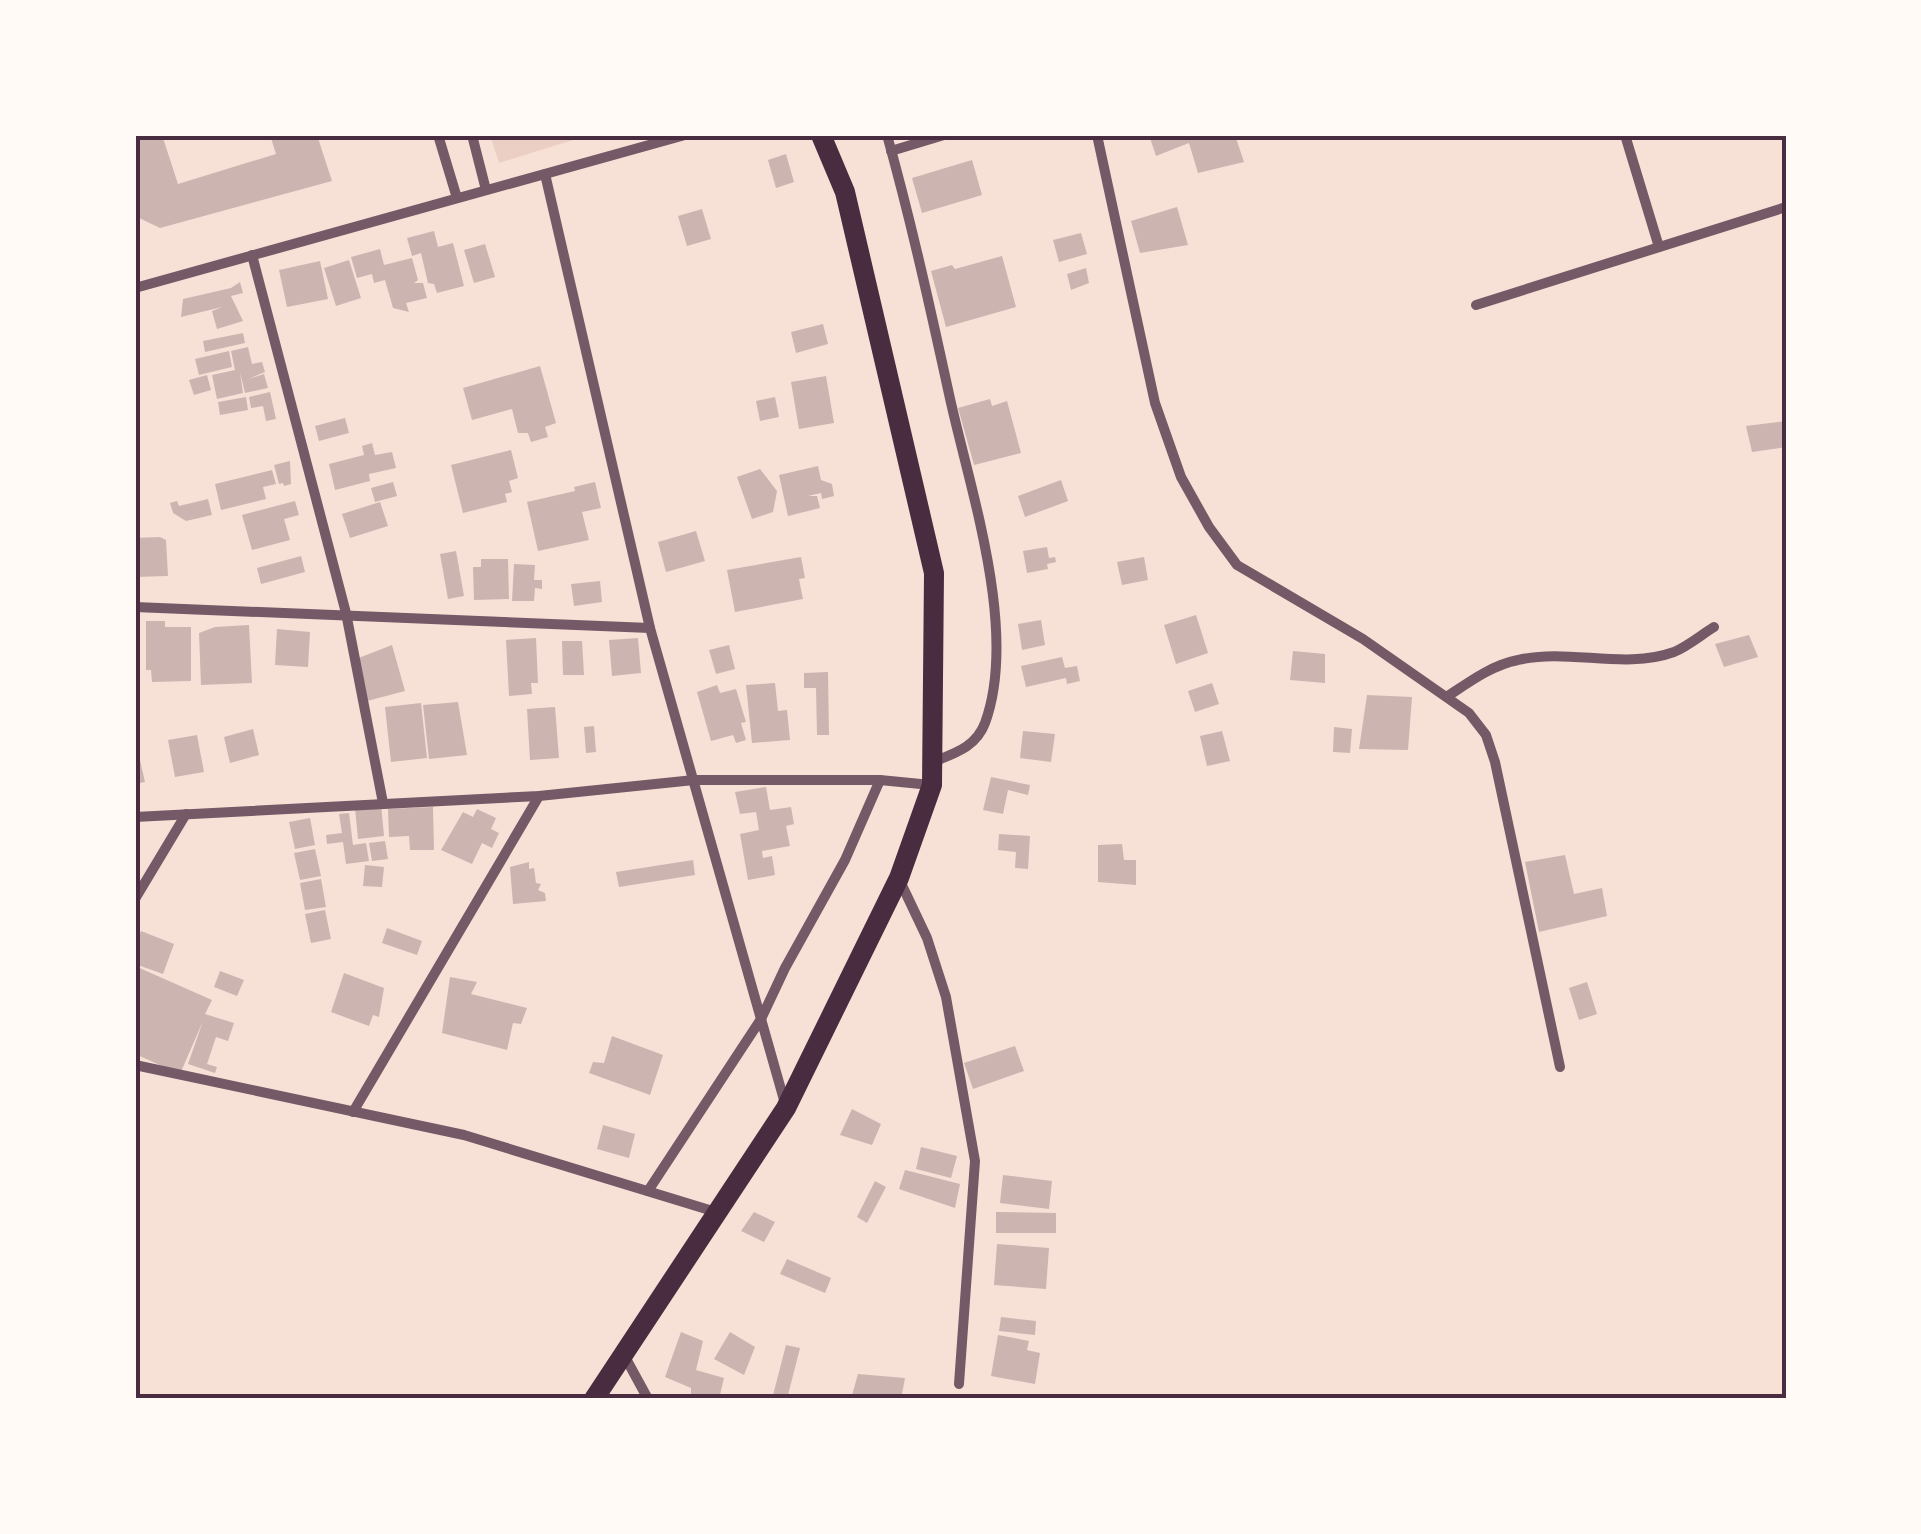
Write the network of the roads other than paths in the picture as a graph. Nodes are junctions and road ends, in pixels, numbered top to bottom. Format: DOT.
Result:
graph roads {
  1 [pos="438,135"];
  2 [pos="472,135"];
  3 [pos="685,135"];
  4 [pos="821,135"];
  5 [pos="887,135"];
  6 [pos="944,135"];
  7 [pos="1097,135"];
  8 [pos="1625,135"];
  9 [pos="891,151"];
  10 [pos="546,174"];
  11 [pos="486,190"];
  12 [pos="457,198"];
  13 [pos="1786,207"];
  14 [pos="1659,247"];
  15 [pos="252,256"];
  16 [pos="135,288"];
  17 [pos="1476,305"];
  18 [pos="135,607"];
  19 [pos="346,613"];
  20 [pos="1714,626"];
  21 [pos="650,628"];
  22 [pos="1448,696"];
  23 [pos="932,763"];
  24 [pos="694,780"];
  25 [pos="880,780"];
  26 [pos="932,786"];
  27 [pos="539,796"];
  28 [pos="383,802"];
  29 [pos="186,814"];
  30 [pos="135,817"];
  31 [pos="899,878"];
  32 [pos="135,899"];
  33 [pos="761,1019"];
  34 [pos="135,1066"];
  35 [pos="1560,1067"];
  36 [pos="786,1108"];
  37 [pos="353,1112"];
  38 [pos="648,1191"];
  39 [pos="717,1212"];
  40 [pos="624,1354"];
  41 [pos="958,1384"];
  42 [pos="594,1399"];
  43 [pos="648,1399"];
  1 -- 12 [label="street"];
  2 -- 11 [label="street"];
  3 -- 10 [label="street"];
  4 -- 23 [label="main road"];
  5 -- 9 [label="street"];
  6 -- 9 [label="street"];
  7 -- 22 [label="street"];
  8 -- 14 [label="street"];
  9 -- 23 [label="street"];
  10 -- 11 [label="street"];
  10 -- 21 [label="street"];
  11 -- 12 [label="street"];
  12 -- 15 [label="street"];
  13 -- 14 [label="street"];
  14 -- 17 [label="street"];
  15 -- 16 [label="street"];
  15 -- 19 [label="street"];
  18 -- 19 [label="street"];
  19 -- 21 [label="street"];
  19 -- 28 [label="street"];
  20 -- 22 [label="street"];
  21 -- 24 [label="street"];
  22 -- 35 [label="street"];
  23 -- 26 [label="main road"];
  24 -- 25 [label="street"];
  24 -- 27 [label="street"];
  24 -- 33 [label="street"];
  25 -- 26 [label="street"];
  25 -- 33 [label="street"];
  26 -- 31 [label="main road"];
  27 -- 28 [label="street"];
  27 -- 37 [label="street"];
  28 -- 29 [label="street"];
  29 -- 30 [label="street"];
  29 -- 32 [label="street"];
  31 -- 36 [label="main road"];
  31 -- 41 [label="street"];
  33 -- 36 [label="street"];
  33 -- 38 [label="street"];
  34 -- 37 [label="street"];
  36 -- 39 [label="main road"];
  37 -- 38 [label="street"];
  38 -- 39 [label="street"];
  39 -- 40 [label="main road"];
  40 -- 42 [label="main road"];
  40 -- 43 [label="street"];
}
